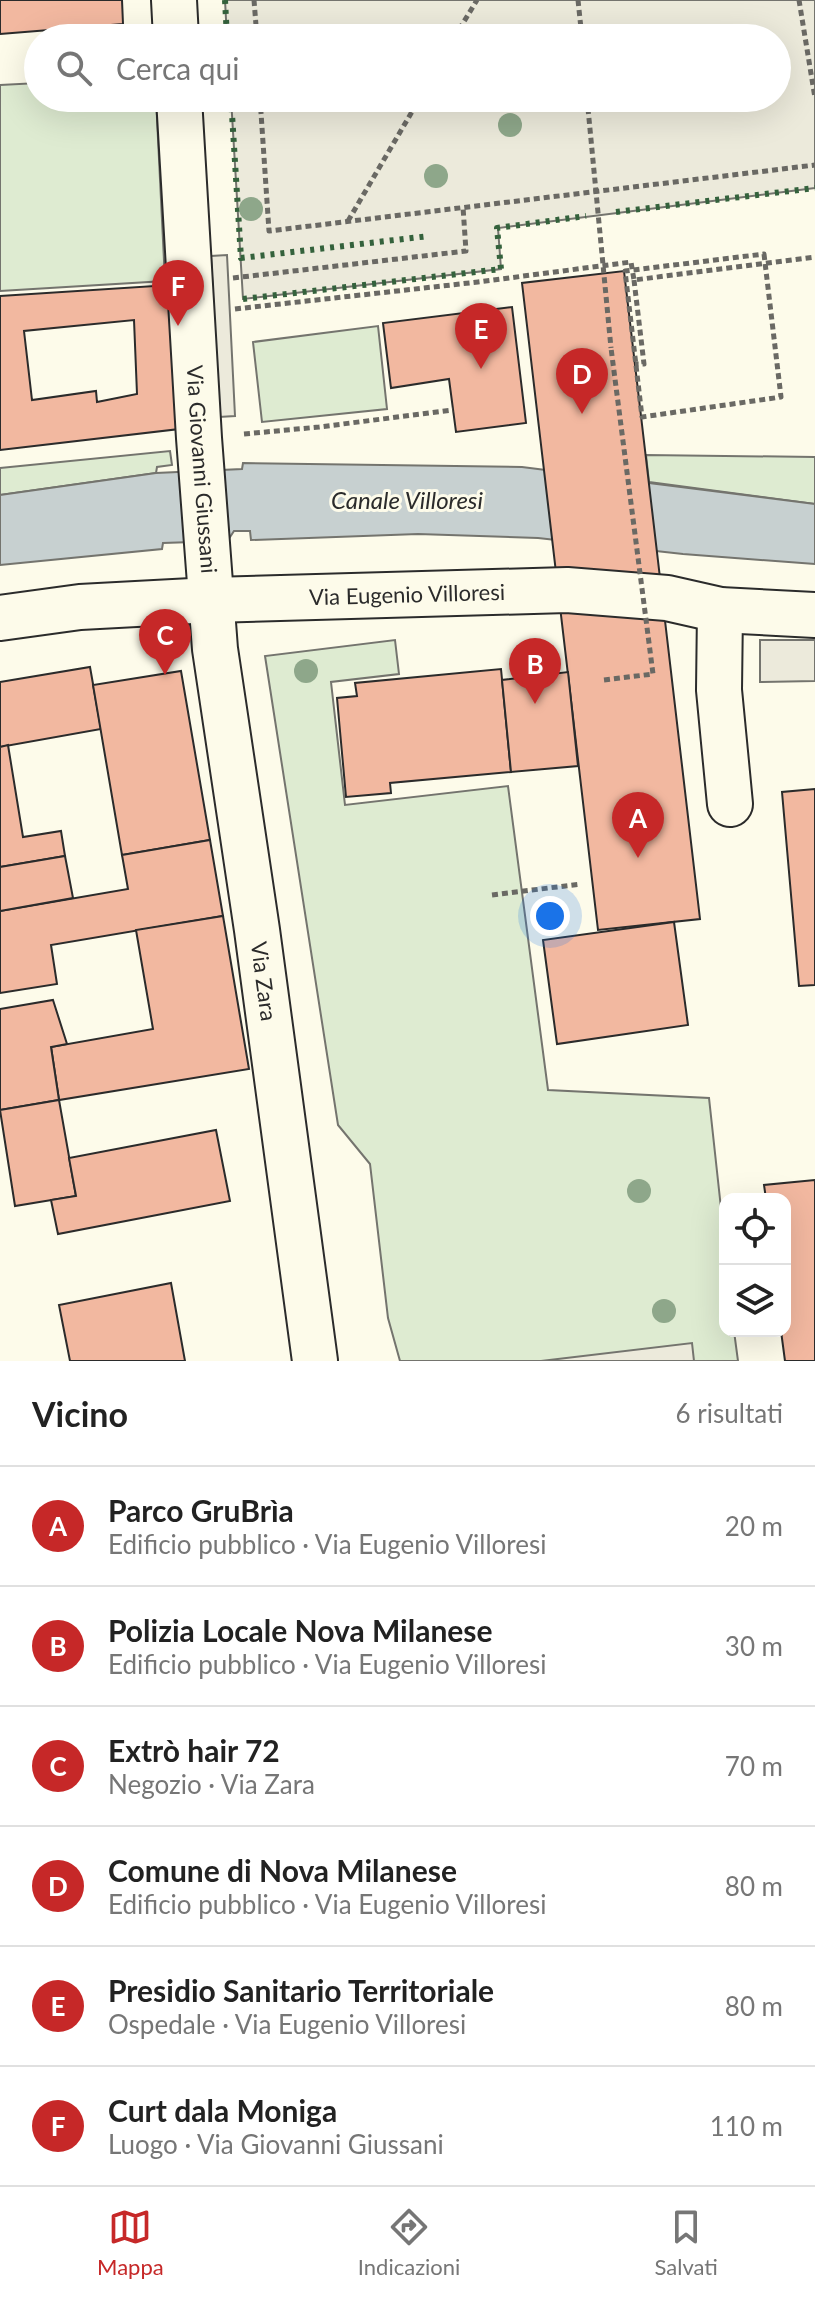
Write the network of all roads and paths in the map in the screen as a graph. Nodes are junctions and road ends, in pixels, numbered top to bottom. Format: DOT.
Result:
graph roads {
  1 [pos="174,0"];
  2 [pos="254,0"];
  3 [pos="477,0"];
  4 [pos="578,0"];
  5 [pos="799,0"];
  6 [pos="175,24"];
  7 [pos="256,24"];
  8 [pos="462,24"];
  9 [pos="581,24"];
  10 [pos="815,98"];
  11 [pos="180,112"];
  12 [pos="261,112"];
  13 [pos="412,112"];
  14 [pos="588,112"];
  15 [pos="815,165"];
  16 [pos="595,191"];
  17 [pos="463,207"];
  18 [pos="348,221"];
  19 [pos="815,257"];
  20 [pos="766,263"];
  21 [pos="602,266"];
  22 [pos="632,270"];
  23 [pos="232,278"];
  24 [pos="634,280"];
  25 [pos="234,310"];
  26 [pos="635,364"];
  27 [pos="453,410"];
  28 [pos="200,454"];
  29 [pos="211,600"];
  30 [pos="720,610"];
  31 [pos="815,615"];
  32 [pos="0,618"];
  33 [pos="604,680"];
  34 [pos="730,804"];
  35 [pos="581,884"];
  36 [pos="492,895"];
  37 [pos="315,1361"];
  1 -- 6 [label="street"];
  2 -- 7 [label="path"];
  3 -- 8 [label="path"];
  4 -- 9 [label="path"];
  5 -- 10 [label="path"];
  11 -- 28 [label="street, Via Giovanni Giussani"];
  12 -- 18 [label="path"];
  13 -- 18 [label="path"];
  14 -- 16 [label="path"];
  15 -- 16 [label="path"];
  16 -- 17 [label="path"];
  16 -- 21 [label="path"];
  17 -- 18 [label="path"];
  17 -- 23 [label="path"];
  19 -- 20 [label="path"];
  20 -- 22 [label="path"];
  20 -- 24 [label="path"];
  20 -- 26 [label="path"];
  21 -- 22 [label="path"];
  21 -- 25 [label="path"];
  21 -- 33 [label="path, bridge"];
  22 -- 24 [label="path"];
  22 -- 26 [label="path"];
  24 -- 26 [label="path"];
  27 -- 28 [label="path"];
  28 -- 29 [label="street, Via Giovanni Giussani"];
  29 -- 30 [label="street, Via Eugenio Villoresi"];
  29 -- 32 [label="street, Via Eugenio Villoresi"];
  29 -- 37 [label="street, Via Zara"];
  30 -- 31 [label="street, Via Eugenio Villoresi"];
  30 -- 34 [label="street"];
  35 -- 36 [label="path"];
}
